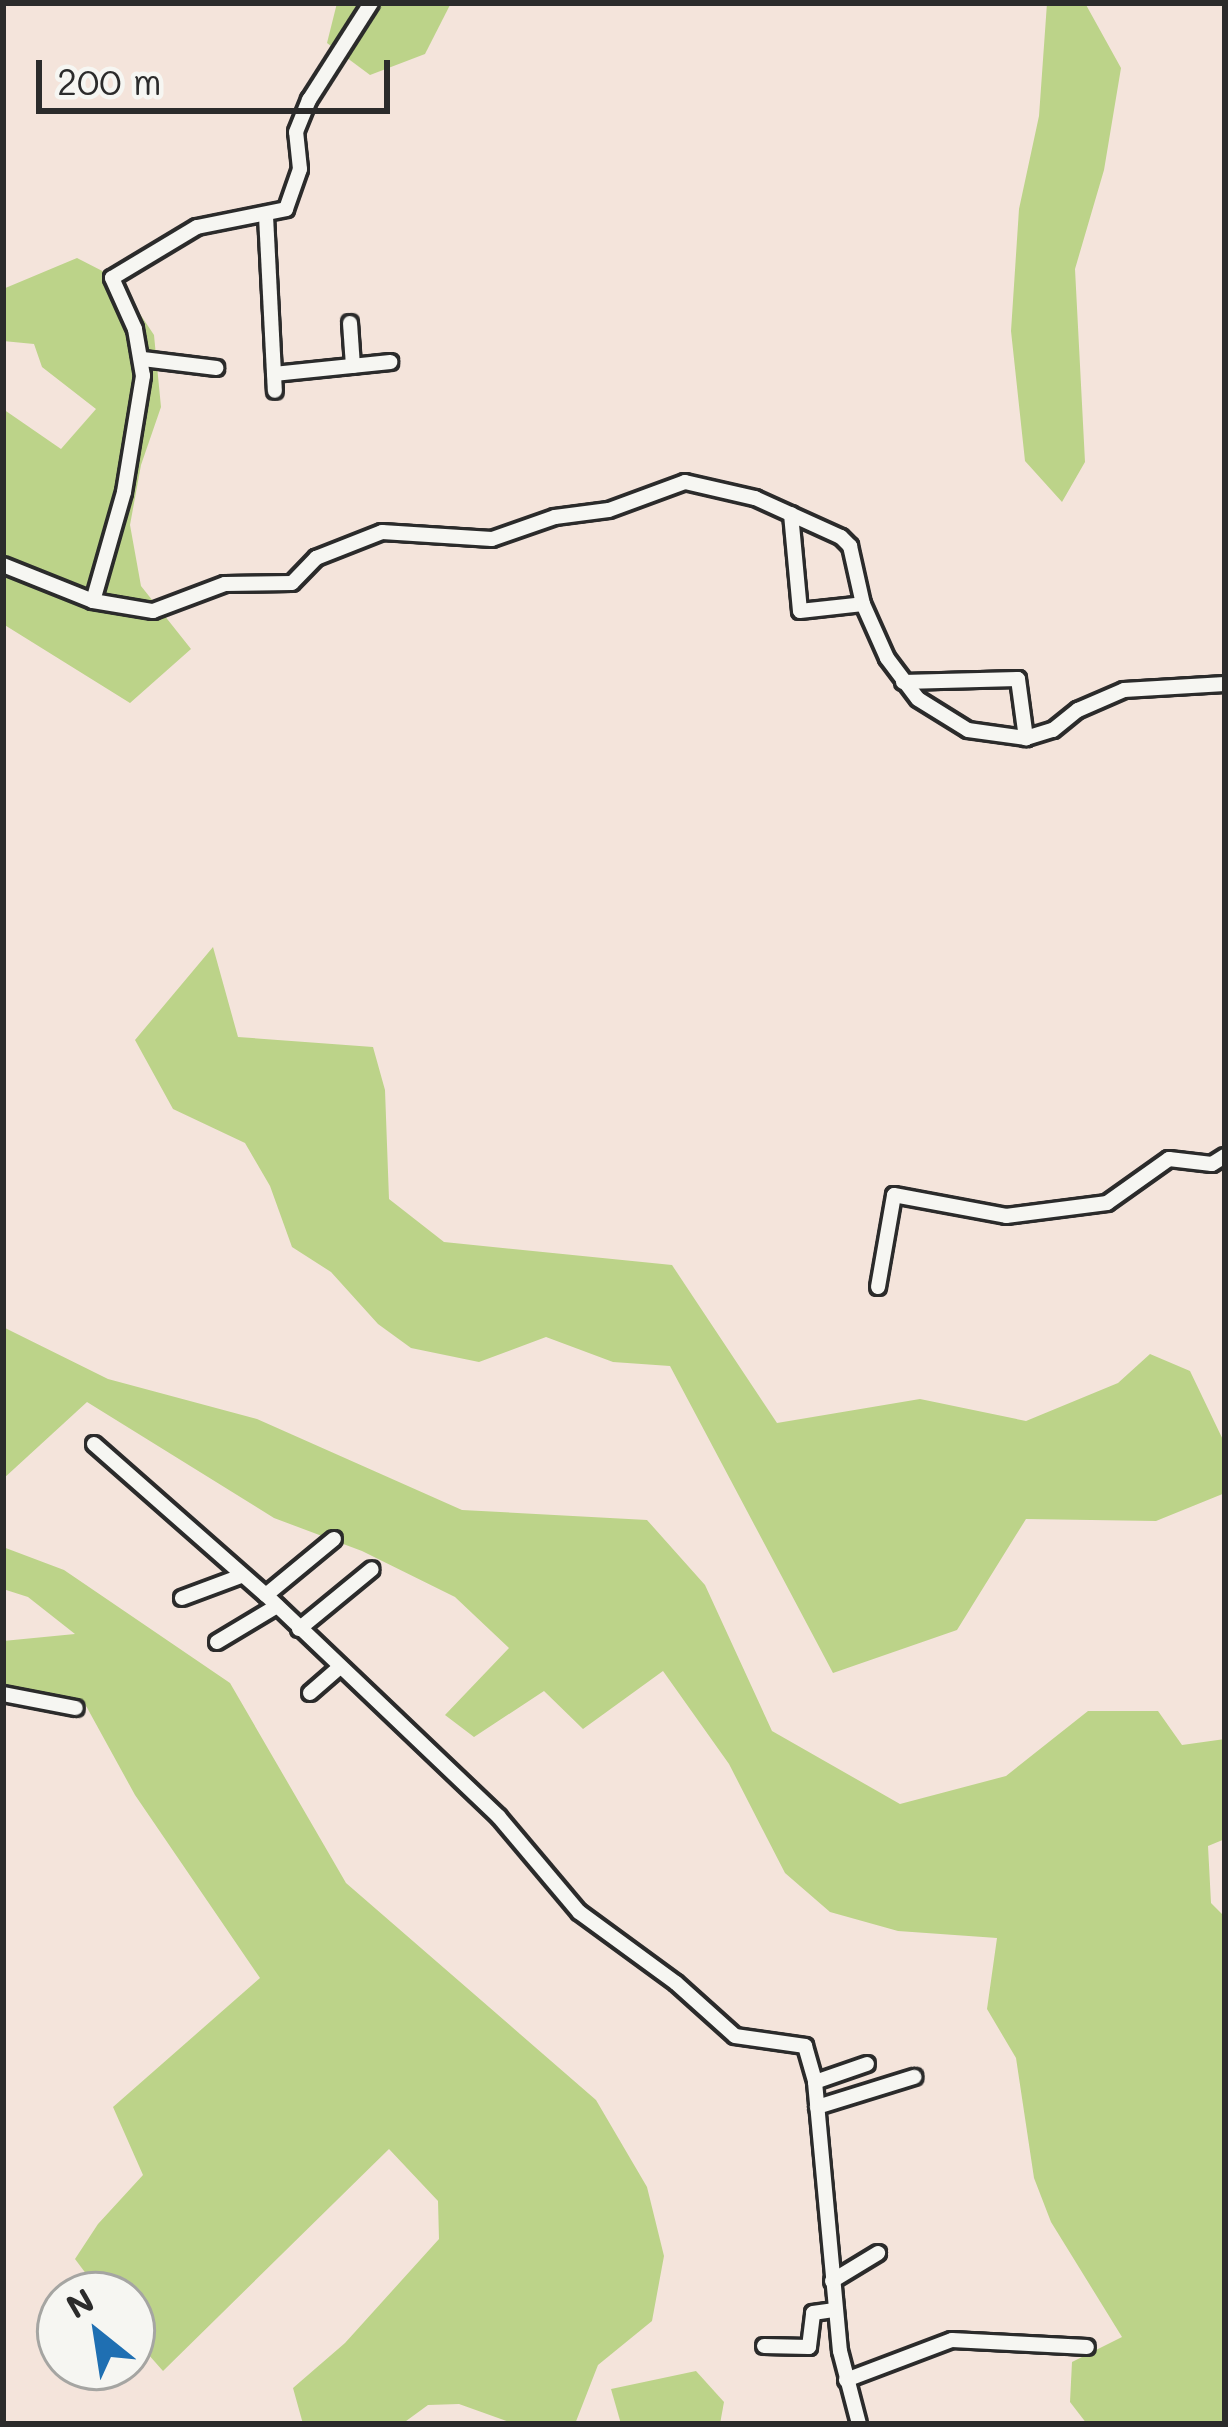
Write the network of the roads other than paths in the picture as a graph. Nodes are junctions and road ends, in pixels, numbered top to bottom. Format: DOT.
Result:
graph roads {
  1 [pos="370,3"];
  2 [pos="266,216"];
  3 [pos="350,323"];
  4 [pos="143,359"];
  5 [pos="390,362"];
  6 [pos="353,366"];
  7 [pos="216,368"];
  8 [pos="791,514"];
  9 [pos="3,565"];
  10 [pos="93,601"];
  11 [pos="863,604"];
  12 [pos="903,682"];
  13 [pos="1225,684"];
  14 [pos="1026,738"];
  15 [pos="1225,1156"];
  16 [pos="878,1287"];
  17 [pos="94,1444"];
  18 [pos="334,1539"];
  19 [pos="372,1569"];
  20 [pos="242,1576"];
  21 [pos="182,1598"];
  22 [pos="271,1601"];
  23 [pos="299,1629"];
  24 [pos="218,1642"];
  25 [pos="340,1667"];
  26 [pos="310,1693"];
  27 [pos="3,1694"];
  28 [pos="76,1708"];
  29 [pos="867,2064"];
  30 [pos="914,2077"];
  31 [pos="814,2082"];
  32 [pos="817,2107"];
  33 [pos="878,2253"];
  34 [pos="832,2281"];
  35 [pos="836,2310"];
  36 [pos="764,2346"];
  37 [pos="1088,2347"];
  38 [pos="846,2380"];
  39 [pos="859,2424"];
  1 -- 2 [label="street"];
  2 -- 4 [label="street"];
  2 -- 6 [label="street"];
  3 -- 6 [label="street"];
  4 -- 7 [label="street"];
  4 -- 10 [label="street"];
  5 -- 6 [label="street"];
  8 -- 10 [label="street"];
  8 -- 11 [label="street"];
  8 -- 11 [label="street"];
  9 -- 10 [label="street"];
  11 -- 12 [label="street"];
  12 -- 14 [label="street"];
  12 -- 14 [label="street"];
  13 -- 14 [label="street"];
  15 -- 16 [label="street"];
  17 -- 20 [label="street"];
  18 -- 22 [label="street"];
  19 -- 23 [label="street"];
  20 -- 21 [label="street"];
  20 -- 22 [label="street"];
  22 -- 23 [label="street"];
  22 -- 24 [label="street"];
  23 -- 25 [label="street"];
  25 -- 26 [label="street"];
  25 -- 31 [label="street"];
  27 -- 28 [label="street"];
  29 -- 31 [label="street"];
  30 -- 32 [label="street"];
  31 -- 32 [label="street"];
  32 -- 34 [label="street"];
  33 -- 34 [label="street"];
  34 -- 35 [label="street"];
  35 -- 36 [label="street"];
  35 -- 38 [label="street"];
  37 -- 38 [label="street"];
  38 -- 39 [label="street"];
}
